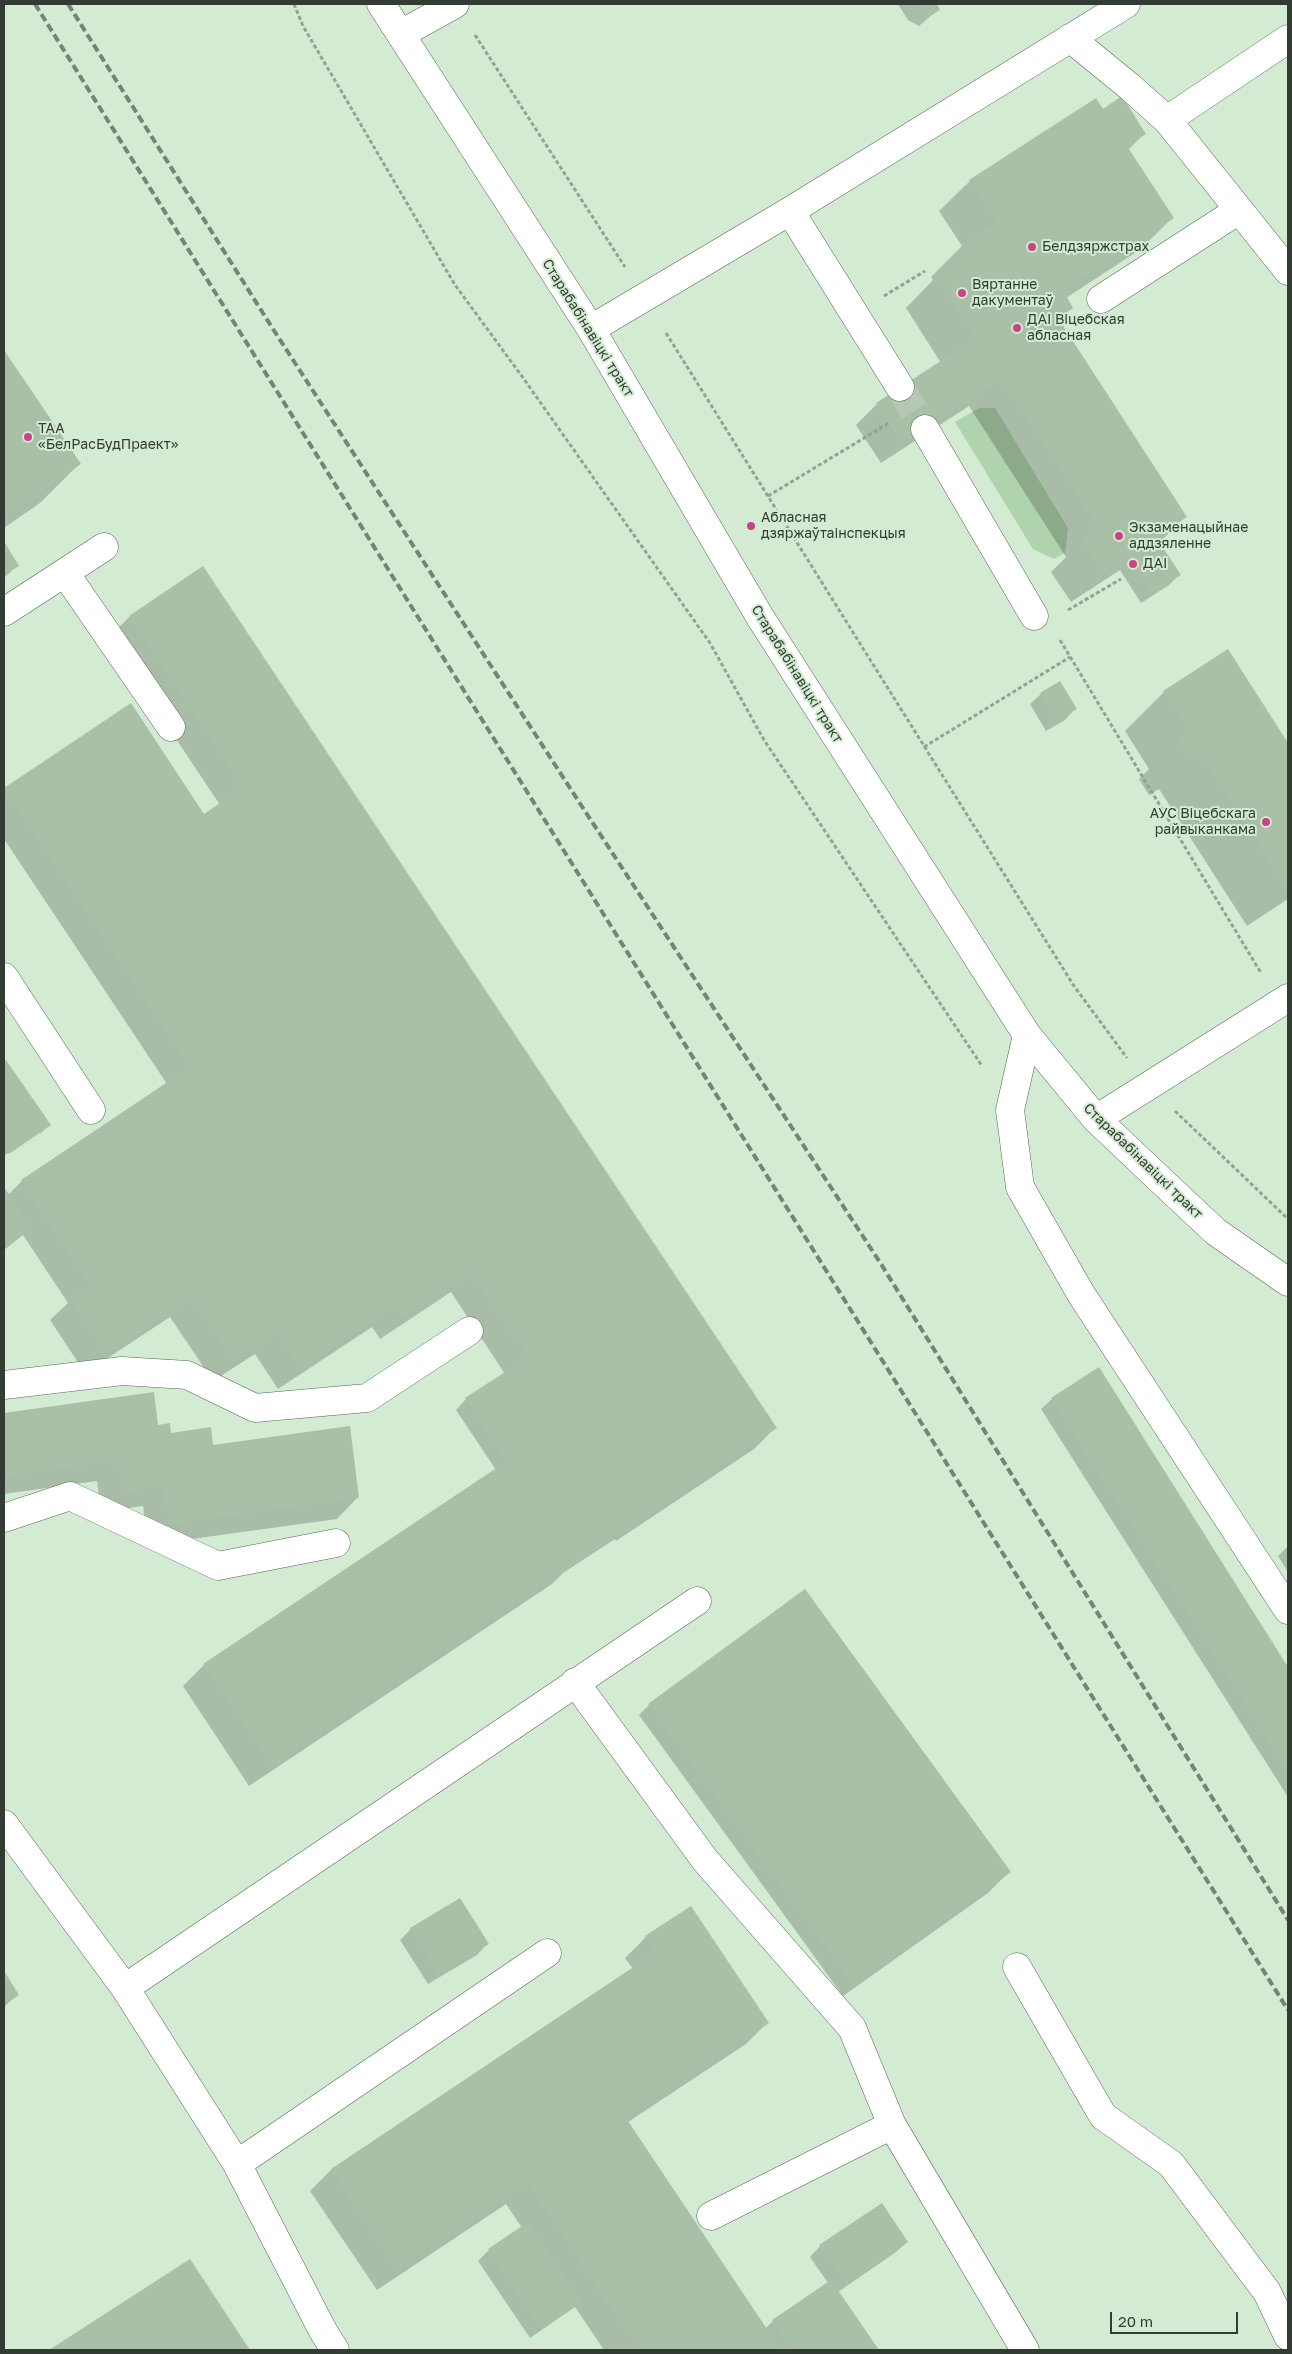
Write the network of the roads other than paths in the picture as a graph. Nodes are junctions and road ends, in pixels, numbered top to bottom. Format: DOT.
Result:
graph roads {
  1 [pos="381,4"];
  2 [pos="455,4"];
  3 [pos="1126,4"];
  4 [pos="401,34"];
  5 [pos="1070,38"];
  6 [pos="1288,39"];
  7 [pos="1167,120"];
  8 [pos="1239,210"];
  9 [pos="790,211"];
  10 [pos="1288,271"];
  11 [pos="1101,299"];
  12 [pos="591,329"];
  13 [pos="900,387"];
  14 [pos="925,429"];
  15 [pos="104,546"];
  16 [pos="65,573"];
  17 [pos="4,612"];
  18 [pos="1042,618"];
  19 [pos="171,727"];
  20 [pos="4,978"];
  21 [pos="1284,1000"];
  22 [pos="1028,1035"];
  23 [pos="91,1110"];
  24 [pos="1096,1119"];
  25 [pos="1288,1282"];
  26 [pos="469,1331"];
  27 [pos="4,1386"];
  28 [pos="4,1518"];
  29 [pos="336,1543"];
  30 [pos="697,1601"];
  31 [pos="1288,1610"];
  32 [pos="576,1682"];
  33 [pos="4,1824"];
  34 [pos="547,1954"];
  35 [pos="1017,1967"];
  36 [pos="125,1988"];
  37 [pos="892,2124"];
  38 [pos="237,2164"];
  39 [pos="712,2216"];
  40 [pos="1288,2337"];
  41 [pos="335,2350"];
  42 [pos="1025,2350"];
  43 [pos="1282,2350"];
  1 -- 4 [label="street, Старабабінавіцкі тракт"];
  2 -- 4 [label="street"];
  3 -- 5 [label="street"];
  4 -- 12 [label="street, Старабабінавіцкі тракт"];
  5 -- 7 [label="street"];
  5 -- 9 [label="street"];
  6 -- 7 [label="street"];
  7 -- 8 [label="street"];
  8 -- 10 [label="street"];
  8 -- 11 [label="street"];
  9 -- 12 [label="street"];
  9 -- 13 [label="street"];
  12 -- 22 [label="street, Старабабінавіцкі тракт"];
  14 -- 18 [label="street"];
  15 -- 16 [label="street"];
  16 -- 17 [label="street"];
  16 -- 19 [label="street"];
  20 -- 23 [label="street"];
  21 -- 24 [label="street"];
  22 -- 24 [label="street, Старабабінавіцкі тракт"];
  22 -- 31 [label="street"];
  24 -- 25 [label="street, Старабабінавіцкі тракт"];
  26 -- 27 [label="street"];
  28 -- 29 [label="street"];
  30 -- 32 [label="street"];
  32 -- 36 [label="street"];
  32 -- 37 [label="street"];
  33 -- 36 [label="street"];
  34 -- 38 [label="street"];
  35 -- 40 [label="street"];
  36 -- 38 [label="street"];
  37 -- 39 [label="street"];
  37 -- 42 [label="street"];
  38 -- 41 [label="street"];
  40 -- 43 [label="street"];
}
